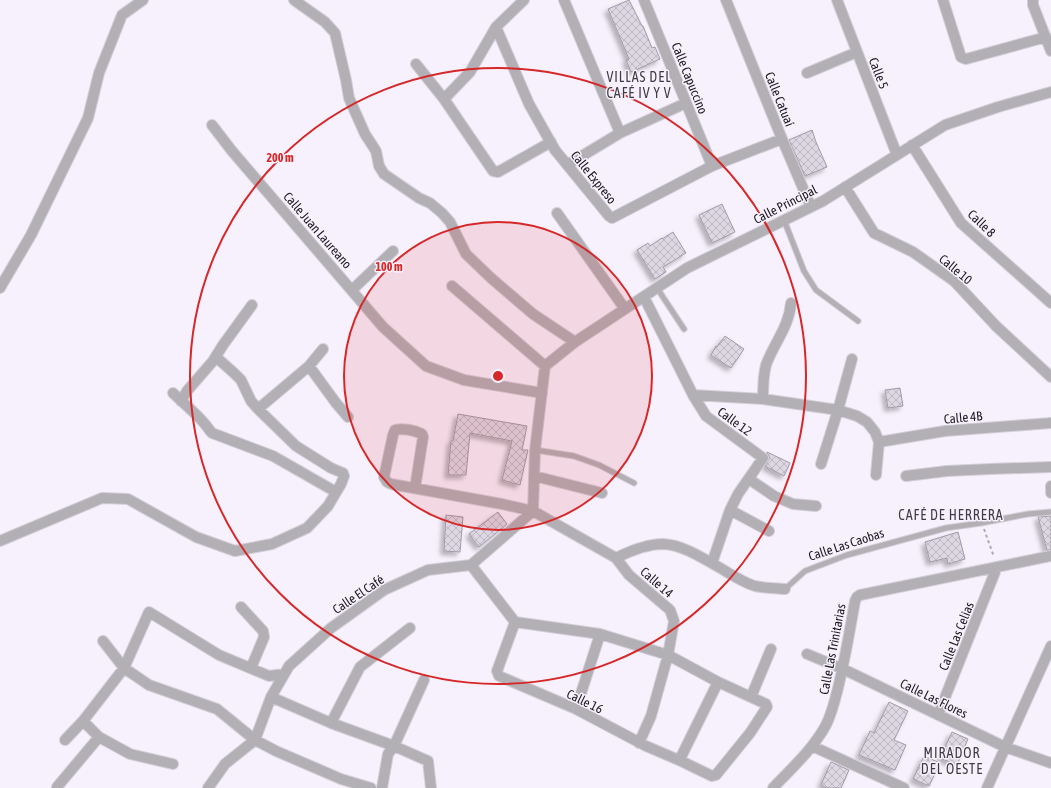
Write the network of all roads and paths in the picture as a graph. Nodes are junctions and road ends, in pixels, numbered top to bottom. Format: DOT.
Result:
graph roads {
  1 [pos="143,0"];
  2 [pos="294,0"];
  3 [pos="524,0"];
  4 [pos="564,0"];
  5 [pos="644,0"];
  6 [pos="726,0"];
  7 [pos="837,0"];
  8 [pos="944,0"];
  9 [pos="1033,0"];
  10 [pos="496,27"];
  11 [pos="1046,36"];
  12 [pos="1051,51"];
  13 [pos="857,52"];
  14 [pos="416,64"];
  15 [pos="807,74"];
  16 [pos="1051,92"];
  17 [pos="444,98"];
  18 [pos="686,103"];
  19 [pos="212,125"];
  20 [pos="620,133"];
  21 [pos="782,139"];
  22 [pos="551,142"];
  23 [pos="912,146"];
  24 [pos="897,155"];
  25 [pos="567,166"];
  26 [pos="712,166"];
  27 [pos="845,187"];
  28 [pos="811,207"];
  29 [pos="557,213"];
  30 [pos="784,220"];
  31 [pos="393,251"];
  32 [pos="452,286"];
  33 [pos="0,288"];
  34 [pos="657,288"];
  35 [pos="352,290"];
  36 [pos="644,296"];
  37 [pos="1051,303"];
  38 [pos="791,304"];
  39 [pos="252,305"];
  40 [pos="625,309"];
  41 [pos="858,321"];
  42 [pos="684,329"];
  43 [pos="575,342"];
  44 [pos="323,349"];
  45 [pos="216,357"];
  46 [pos="852,359"];
  47 [pos="309,366"];
  48 [pos="545,366"];
  49 [pos="1051,376"];
  50 [pos="173,393"];
  51 [pos="542,394"];
  52 [pos="693,394"];
  53 [pos="763,399"];
  54 [pos="181,401"];
  55 [pos="258,409"];
  56 [pos="838,410"];
  57 [pos="348,417"];
  58 [pos="1051,423"];
  59 [pos="878,442"];
  60 [pos="535,450"];
  61 [pos="821,464"];
  62 [pos="1051,467"];
  63 [pos="876,475"];
  64 [pos="534,476"];
  65 [pos="906,476"];
  66 [pos="749,479"];
  67 [pos="634,483"];
  68 [pos="1051,486"];
  69 [pos="415,488"];
  70 [pos="336,492"];
  71 [pos="602,493"];
  72 [pos="1051,493"];
  73 [pos="816,506"];
  74 [pos="730,510"];
  75 [pos="533,511"];
  76 [pos="1051,512"];
  77 [pos="982,522"];
  78 [pos="769,531"];
  79 [pos="0,541"];
  80 [pos="1051,556"];
  81 [pos="616,558"];
  82 [pos="712,563"];
  83 [pos="471,565"];
  84 [pos="997,567"];
  85 [pos="785,588"];
  86 [pos="241,607"];
  87 [pos="515,622"];
  88 [pos="410,628"];
  89 [pos="600,634"];
  90 [pos="102,640"];
  91 [pos="1051,646"];
  92 [pos="771,649"];
  93 [pos="807,654"];
  94 [pos="668,655"];
  95 [pos="124,668"];
  96 [pos="251,668"];
  97 [pos="843,669"];
  98 [pos="284,674"];
  99 [pos="424,680"];
  100 [pos="718,682"];
  101 [pos="271,697"];
  102 [pos="751,697"];
  103 [pos="576,709"];
  104 [pos="938,715"];
  105 [pos="83,721"];
  106 [pos="331,723"];
  107 [pos="99,737"];
  108 [pos="65,740"];
  109 [pos="255,740"];
  110 [pos="639,742"];
  111 [pos="394,746"];
  112 [pos="812,746"];
  113 [pos="1005,747"];
  114 [pos="682,755"];
  115 [pos="1051,763"];
  116 [pos="173,764"];
  117 [pos="341,783"];
  118 [pos="57,787"];
  119 [pos="208,788"];
  120 [pos="371,788"];
  121 [pos="382,788"];
  122 [pos="431,788"];
  123 [pos="773,788"];
  124 [pos="904,788"];
  125 [pos="986,788"];
  1 -- 33 [label="street"];
  2 -- 43 [label="street"];
  3 -- 10 [label="street"];
  4 -- 20 [label="street"];
  5 -- 18 [label="street, Calle Capuccino"];
  6 -- 21 [label="street, Calle Catuaí"];
  7 -- 13 [label="street, Calle 5"];
  8 -- 11 [label="street"];
  9 -- 11 [label="street"];
  10 -- 17 [label="street"];
  10 -- 22 [label="street, Calle Expreso"];
  11 -- 12 [label="street"];
  13 -- 15 [label="street"];
  13 -- 24 [label="street, Calle 5"];
  14 -- 17 [label="street"];
  16 -- 23 [label="street, Calle Principal"];
  17 -- 22 [label="street"];
  18 -- 20 [label="street"];
  18 -- 26 [label="street, Calle Capuccino"];
  19 -- 35 [label="street, Calle Juan Laureano"];
  20 -- 25 [label="street"];
  21 -- 26 [label="street, Calle Expreso"];
  21 -- 28 [label="street, Calle Catuaí"];
  22 -- 25 [label="street, Calle Expreso"];
  23 -- 24 [label="street, Calle Principal"];
  23 -- 37 [label="street, Calle 8"];
  24 -- 27 [label="street, Calle Principal"];
  25 -- 26 [label="street, Calle Expreso"];
  27 -- 28 [label="street, Calle Principal"];
  27 -- 49 [label="street, Calle 10"];
  28 -- 30 [label="street, Calle Principal"];
  29 -- 40 [label="street"];
  30 -- 34 [label="street, Calle Principal"];
  30 -- 41 [label="lane"];
  31 -- 35 [label="street"];
  32 -- 48 [label="street"];
  34 -- 36 [label="street, Calle Principal"];
  34 -- 42 [label="lane"];
  35 -- 51 [label="street, Calle Juan Laureano"];
  36 -- 40 [label="street, Calle Principal"];
  36 -- 52 [label="street, Calle 12"];
  38 -- 53 [label="street"];
  39 -- 45 [label="street"];
  40 -- 43 [label="street, Calle Principal"];
  43 -- 48 [label="street, Calle Principal"];
  44 -- 47 [label="street"];
  45 -- 54 [label="street"];
  45 -- 55 [label="street"];
  46 -- 56 [label="street"];
  47 -- 55 [label="street"];
  47 -- 57 [label="street"];
  48 -- 51 [label="street"];
  50 -- 54 [label="street"];
  51 -- 60 [label="street"];
  52 -- 53 [label="street"];
  52 -- 66 [label="street, Calle 12"];
  53 -- 56 [label="street"];
  54 -- 70 [label="street"];
  55 -- 70 [label="street"];
  56 -- 59 [label="street"];
  56 -- 61 [label="street"];
  58 -- 59 [label="street, Calle 4B"];
  59 -- 63 [label="street"];
  60 -- 64 [label="street"];
  60 -- 67 [label="lane"];
  62 -- 65 [label="street"];
  64 -- 71 [label="street"];
  64 -- 75 [label="street"];
  66 -- 73 [label="street"];
  66 -- 74 [label="street, Calle 12"];
  68 -- 72 [label="street"];
  69 -- 69 [label="street, Calle 14"];
  69 -- 75 [label="street, Calle 14"];
  70 -- 79 [label="street"];
  74 -- 78 [label="street"];
  74 -- 82 [label="street, Calle 12"];
  75 -- 81 [label="street, Calle 14"];
  75 -- 83 [label="street"];
  76 -- 77 [label="lane, Calle Las Caobas"];
  77 -- 84 [label="path"];
  77 -- 85 [label="lane, Calle Las Caobas"];
  80 -- 84 [label="street, Calle Las Trinitarias"];
  81 -- 82 [label="street, Calle Las Caobas"];
  81 -- 94 [label="street, Calle 14"];
  82 -- 85 [label="street, Calle Las Caobas"];
  83 -- 87 [label="street"];
  83 -- 98 [label="street, Calle El Café"];
  84 -- 97 [label="street, Calle Las Trinitarias"];
  84 -- 104 [label="street, Calle Las Celias"];
  86 -- 96 [label="street"];
  87 -- 89 [label="street"];
  87 -- 103 [label="street, Calle 16"];
  88 -- 106 [label="street"];
  89 -- 94 [label="street"];
  89 -- 103 [label="street"];
  90 -- 95 [label="street"];
  91 -- 113 [label="street"];
  92 -- 102 [label="street"];
  93 -- 97 [label="street, Calle Las Flores"];
  94 -- 100 [label="street"];
  94 -- 110 [label="street, Calle 14"];
  95 -- 96 [label="street"];
  95 -- 105 [label="street"];
  95 -- 109 [label="street"];
  96 -- 98 [label="street"];
  97 -- 104 [label="street, Calle Las Flores"];
  97 -- 112 [label="street, Calle Las Trinitarias"];
  98 -- 101 [label="street, Calle El Café"];
  99 -- 111 [label="street"];
  100 -- 102 [label="street"];
  100 -- 114 [label="street"];
  101 -- 106 [label="street"];
  101 -- 109 [label="street, Calle El Café"];
  102 -- 110 [label="street, Calle 16"];
  103 -- 110 [label="street, Calle 16"];
  104 -- 113 [label="street, Calle Las Flores"];
  105 -- 107 [label="street"];
  105 -- 108 [label="street"];
  106 -- 111 [label="street"];
  107 -- 116 [label="street"];
  107 -- 118 [label="street"];
  109 -- 117 [label="street"];
  109 -- 119 [label="street"];
  111 -- 121 [label="street"];
  111 -- 122 [label="street"];
  112 -- 123 [label="street, Calle Las Trinitarias"];
  112 -- 124 [label="street"];
  113 -- 115 [label="street, Calle Las Flores"];
  113 -- 125 [label="street"];
  117 -- 120 [label="street"];
}
